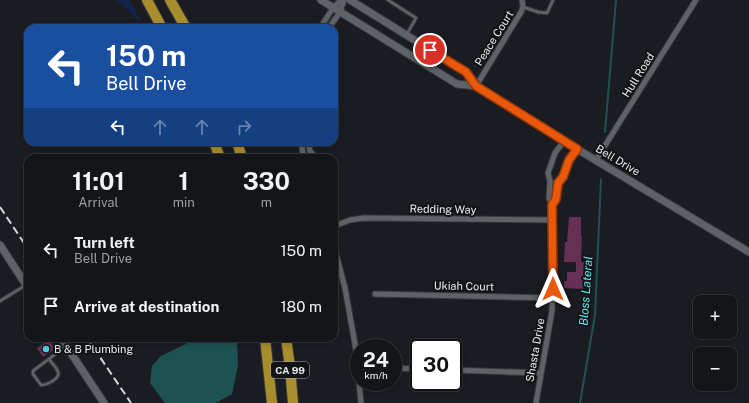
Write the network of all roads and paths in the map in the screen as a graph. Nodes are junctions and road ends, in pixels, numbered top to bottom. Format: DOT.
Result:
graph roads {
  1 [pos="147,0"];
  2 [pos="170,0"];
  3 [pos="321,0"];
  4 [pos="342,0"];
  5 [pos="350,0"];
  6 [pos="388,0"];
  7 [pos="522,0"];
  8 [pos="553,0"];
  9 [pos="696,0"];
  10 [pos="333,8"];
  11 [pos="524,8"];
  12 [pos="340,12"];
  13 [pos="160,24"];
  14 [pos="184,24"];
  15 [pos="323,24"];
  16 [pos="331,24"];
  17 [pos="406,35"];
  18 [pos="476,86"];
  19 [pos="564,141"];
  20 [pos="577,149"];
  21 [pos="596,160"];
  22 [pos="550,181"];
  23 [pos="558,183"];
  24 [pos="552,205"];
  25 [pos="552,220"];
  26 [pos="338,224"];
  27 [pos="0,245"];
  28 [pos="749,252"];
  29 [pos="338,260"];
  30 [pos="24,281"];
  31 [pos="24,288"];
  32 [pos="375,294"];
  33 [pos="552,298"];
  34 [pos="0,301"];
  35 [pos="64,342"];
  36 [pos="265,342"];
  37 [pos="287,342"];
  38 [pos="66,346"];
  39 [pos="49,359"];
  40 [pos="462,370"];
  41 [pos="541,373"];
  42 [pos="104,403"];
  43 [pos="272,403"];
  44 [pos="293,403"];
  45 [pos="361,403"];
  46 [pos="536,403"];
  1 -- 13 [label="highway"];
  2 -- 14 [label="highway"];
  3 -- 10 [label="street, Bell Drive"];
  4 -- 10 [label="street"];
  4 -- 12 [label="street"];
  5 -- 17 [label="street, Bell Drive"];
  6 -- 17 [label="lane"];
  7 -- 11 [label="street, Peace Court"];
  8 -- 11 [label="lane"];
  9 -- 21 [label="street, Hull Road"];
  10 -- 12 [label="street, Bell Drive"];
  10 -- 15 [label="street"];
  11 -- 18 [label="street, Peace Court"];
  12 -- 16 [label="street"];
  12 -- 18 [label="street, Bell Drive"];
  17 -- 18 [label="street, Bell Drive"];
  18 -- 19 [label="street, Bell Drive"];
  19 -- 20 [label="street, Bell Drive"];
  19 -- 22 [label="street, Shasta Drive"];
  20 -- 21 [label="street, Bell Drive"];
  20 -- 23 [label="street, Shasta Drive"];
  21 -- 28 [label="street, Bell Drive"];
  22 -- 23 [label="street"];
  22 -- 24 [label="street, Shasta Drive"];
  23 -- 24 [label="street, Shasta Drive"];
  24 -- 25 [label="street, Shasta Drive"];
  25 -- 26 [label="street, Redding Way"];
  25 -- 33 [label="street, Shasta Drive"];
  27 -- 30 [label="street"];
  29 -- 45 [label="street"];
  31 -- 34 [label="lane"];
  32 -- 33 [label="street, Ukiah Court"];
  33 -- 41 [label="street, Shasta Drive"];
  35 -- 38 [label="street"];
  36 -- 43 [label="highway, CA 99"];
  37 -- 44 [label="highway, CA 99"];
  38 -- 39 [label="lane"];
  38 -- 42 [label="street"];
  39 -- 39 [label="lane"];
  40 -- 41 [label="street"];
  41 -- 46 [label="street, Shasta Drive"];
}
